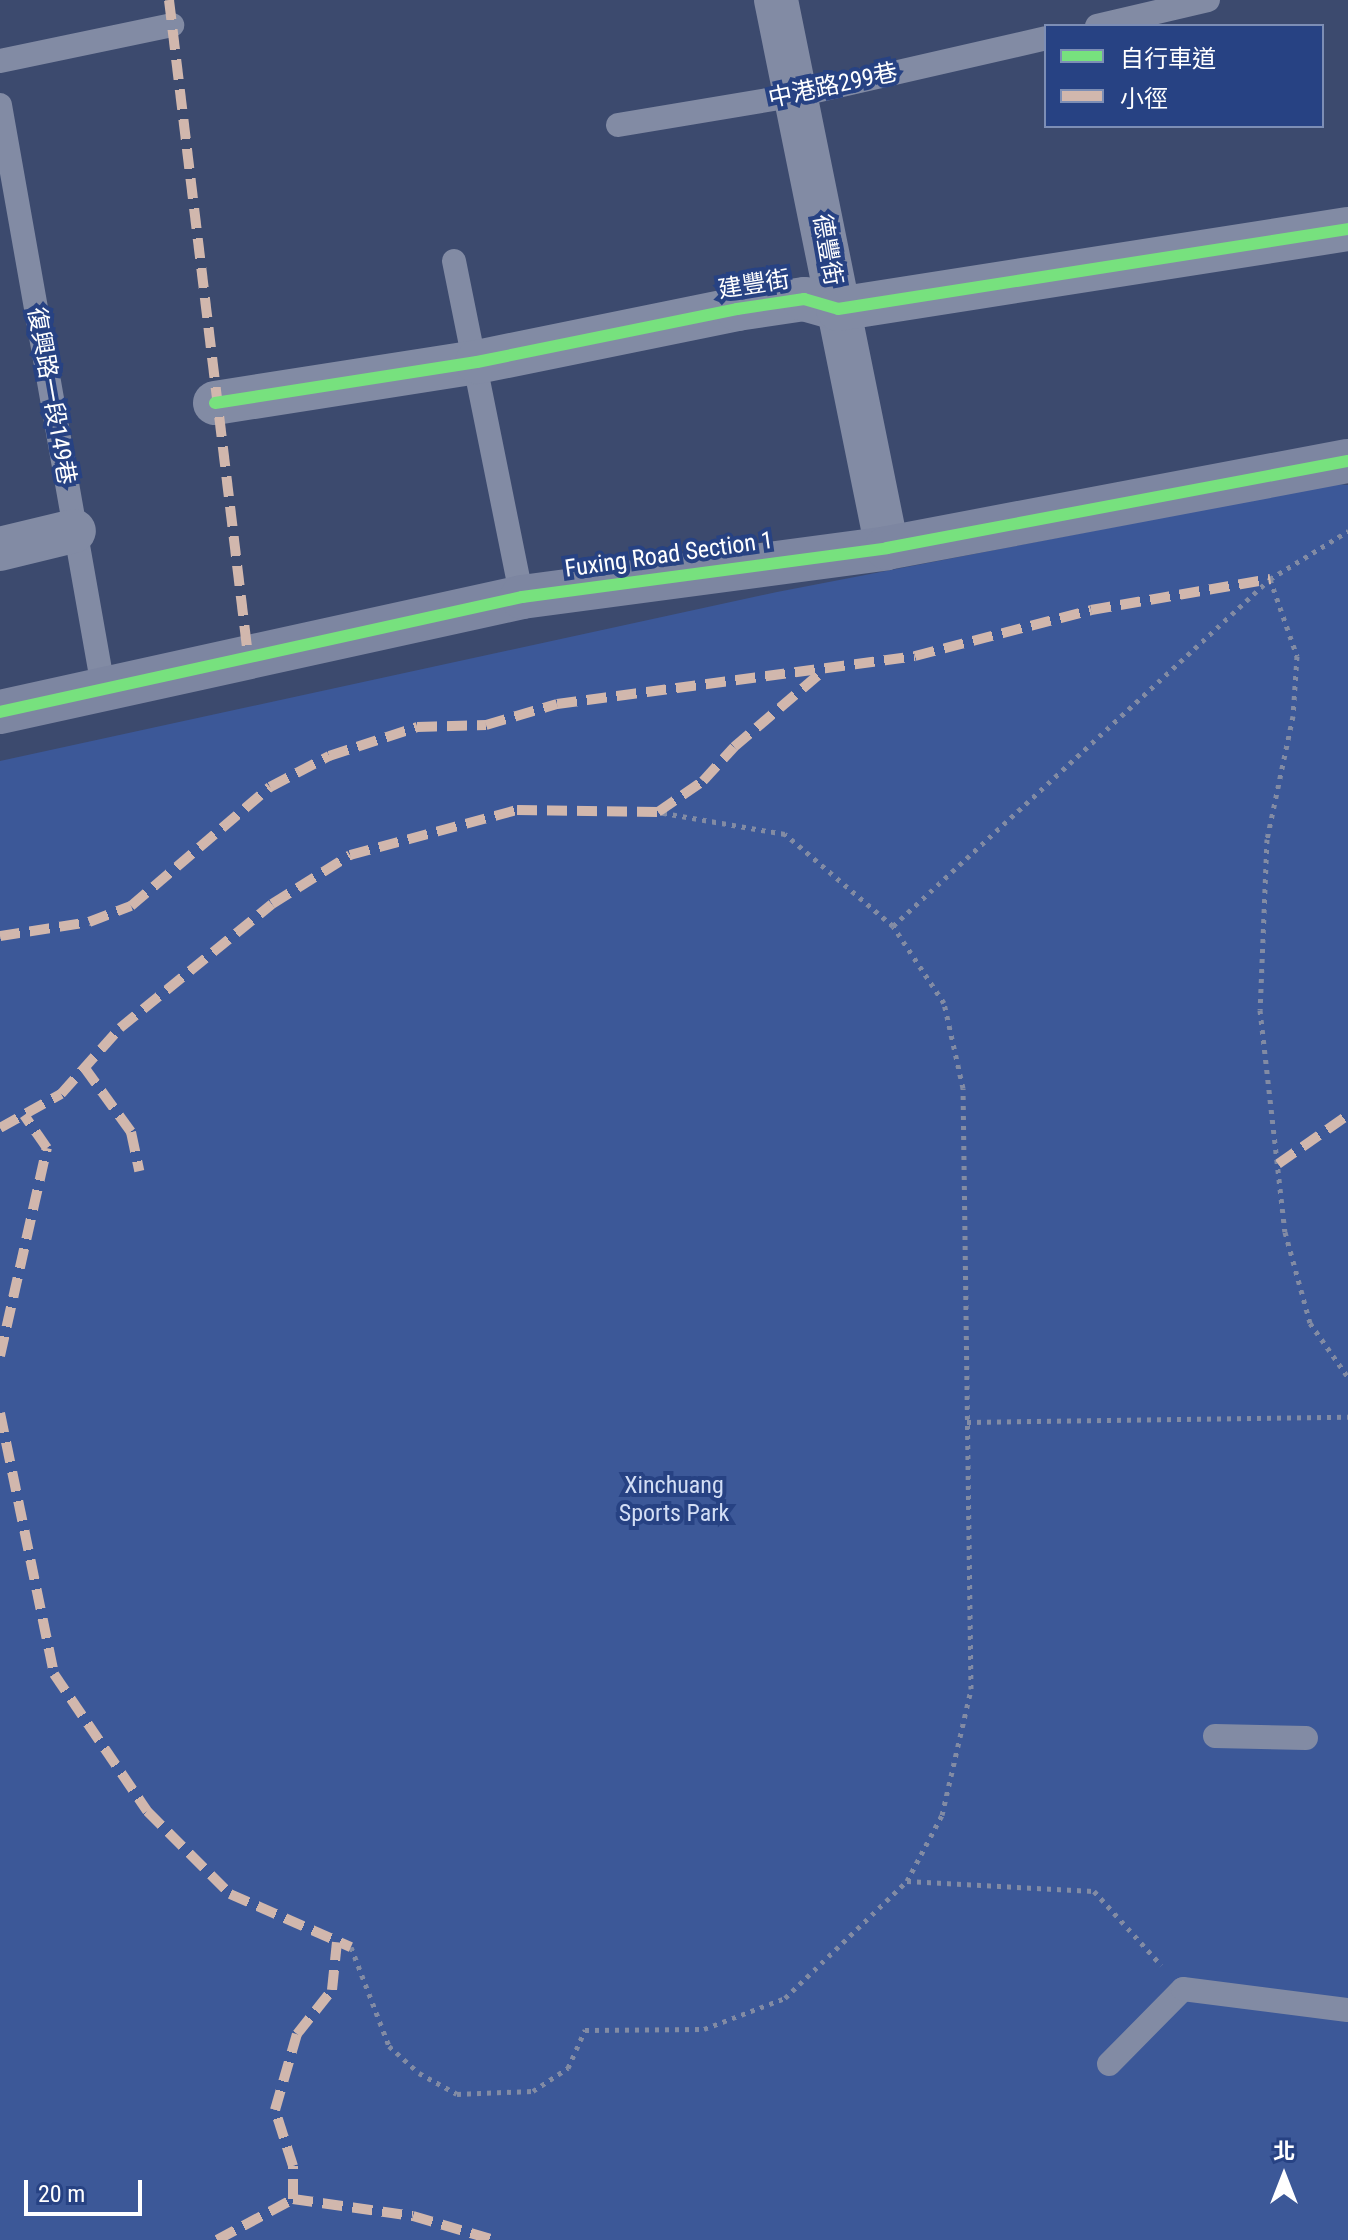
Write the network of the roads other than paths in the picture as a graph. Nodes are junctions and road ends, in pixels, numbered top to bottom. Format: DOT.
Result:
graph roads {
  1 [pos="776,0"];
  2 [pos="1208,0"];
  3 [pos="1106,24"];
  4 [pos="172,25"];
  5 [pos="1044,38"];
  6 [pos="0,61"];
  7 [pos="798,95"];
  8 [pos="0,105"];
  9 [pos="618,125"];
  10 [pos="1348,229"];
  11 [pos="454,261"];
  12 [pos="838,309"];
  13 [pos="477,362"];
  14 [pos="215,403"];
  15 [pos="1348,461"];
  16 [pos="74,531"];
  17 [pos="887,548"];
  18 [pos="0,549"];
  19 [pos="522,597"];
  20 [pos="103,687"];
  21 [pos="0,712"];
  22 [pos="1215,1736"];
  23 [pos="1306,1738"];
  24 [pos="1348,2010"];
  25 [pos="1109,2064"];
  1 -- 7 [label="street, 德豐街"];
  2 -- 3 [label="lane"];
  4 -- 6 [label="lane"];
  5 -- 7 [label="lane, 中港路299巷"];
  7 -- 9 [label="lane, 中港路299巷"];
  7 -- 12 [label="street, 德豐街"];
  8 -- 16 [label="lane, 復興路一段149巷"];
  10 -- 12 [label="street, 建豐街"];
  11 -- 13 [label="lane"];
  12 -- 13 [label="street, 建豐街"];
  12 -- 17 [label="street, 德豐街"];
  13 -- 14 [label="street, 建豐街"];
  13 -- 19 [label="lane"];
  15 -- 17 [label="street, Fuxing Road Section 1"];
  16 -- 18 [label="street"];
  16 -- 20 [label="lane, 復興路一段149巷"];
  17 -- 19 [label="street, Fuxing Road Section 1"];
  19 -- 20 [label="street, Fuxing Road Section 1"];
  20 -- 21 [label="street, Fuxing Road Section 1"];
  22 -- 23 [label="lane"];
  24 -- 25 [label="lane"];
}
